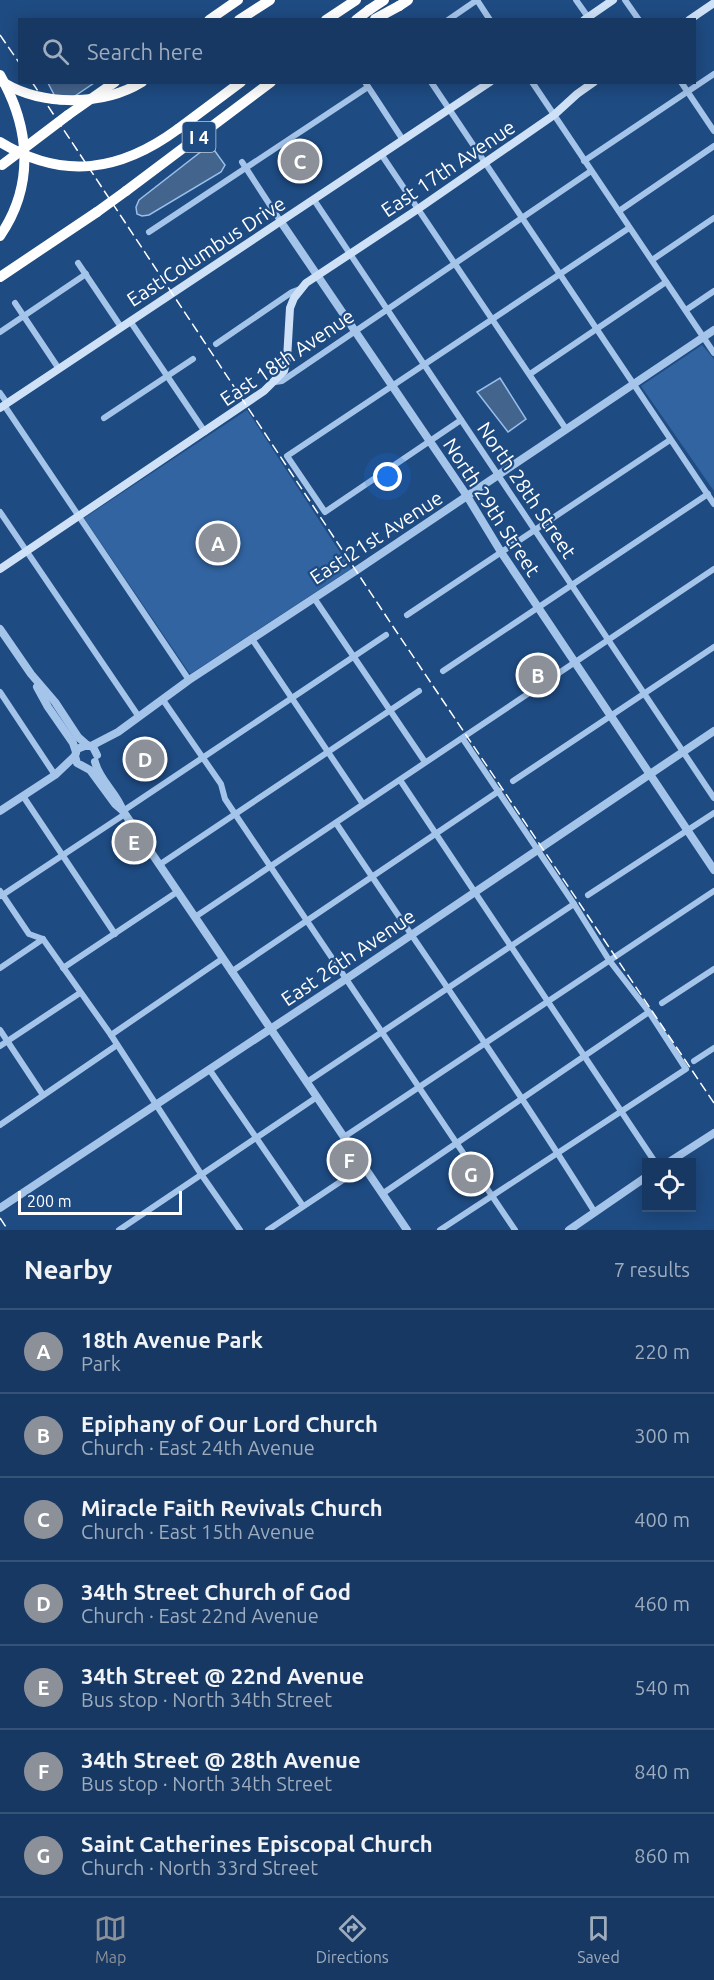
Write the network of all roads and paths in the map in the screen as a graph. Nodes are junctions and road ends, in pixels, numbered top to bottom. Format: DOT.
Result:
graph roads {
  1 [pos="238,0"];
  2 [pos="270,0"];
  3 [pos="355,0"];
  4 [pos="377,0"];
  5 [pos="384,0"];
  6 [pos="477,0"];
  7 [pos="576,0"];
  8 [pos="613,0"];
  9 [pos="626,0"];
  10 [pos="403,3"];
  11 [pos="714,3"];
  12 [pos="373,16"];
  13 [pos="212,18"];
  14 [pos="242,18"];
  15 [pos="329,18"];
  16 [pos="389,18"];
  17 [pos="451,18"];
  18 [pos="489,18"];
  19 [pos="586,18"];
  20 [pos="638,18"];
  21 [pos="692,18"];
  22 [pos="714,74"];
  23 [pos="0,75"];
  24 [pos="0,81"];
  25 [pos="112,84"];
  26 [pos="138,84"];
  27 [pos="238,84"];
  28 [pos="268,84"];
  29 [pos="432,84"];
  30 [pos="487,84"];
  31 [pos="533,84"];
  32 [pos="591,84"];
  33 [pos="682,84"];
  34 [pos="367,85"];
  35 [pos="687,92"];
  36 [pos="448,110"];
  37 [pos="554,115"];
  38 [pos="714,131"];
  39 [pos="403,140"];
  40 [pos="0,142"];
  41 [pos="714,146"];
  42 [pos="381,154"];
  43 [pos="585,161"];
  44 [pos="242,162"];
  45 [pos="485,163"];
  46 [pos="1,166"];
  47 [pos="246,170"];
  48 [pos="591,171"];
  49 [pos="314,200"];
  50 [pos="418,209"];
  51 [pos="619,211"];
  52 [pos="714,218"];
  53 [pos="522,219"];
  54 [pos="281,222"];
  55 [pos="629,228"];
  56 [pos="149,232"];
  57 [pos="0,236"];
  58 [pos="351,254"];
  59 [pos="652,260"];
  60 [pos="78,263"];
  61 [pos="455,264"];
  62 [pos="86,274"];
  63 [pos="560,274"];
  64 [pos="317,275"];
  65 [pos="0,277"];
  66 [pos="666,282"];
  67 [pos="300,289"];
  68 [pos="714,291"];
  69 [pos="15,303"];
  70 [pos="388,309"];
  71 [pos="686,310"];
  72 [pos="23,316"];
  73 [pos="493,319"];
  74 [pos="130,321"];
  75 [pos="121,327"];
  76 [pos="596,329"];
  77 [pos="714,330"];
  78 [pos="355,331"];
  79 [pos="0,332"];
  80 [pos="704,336"];
  81 [pos="216,344"];
  82 [pos="714,353"];
  83 [pos="193,359"];
  84 [pos="424,365"];
  85 [pos="59,369"];
  86 [pos="530,374"];
  87 [pos="167,377"];
  88 [pos="275,382"];
  89 [pos="633,384"];
  90 [pos="393,386"];
  91 [pos="0,393"];
  92 [pos="4,405"];
  93 [pos="104,418"];
  94 [pos="461,420"];
  95 [pos="566,429"];
  96 [pos="205,432"];
  97 [pos="670,440"];
  98 [pos="430,442"];
  99 [pos="498,475"];
  100 [pos="708,494"];
  101 [pos="467,496"];
  102 [pos="714,504"];
  103 [pos="0,512"];
  104 [pos="79,516"];
  105 [pos="534,531"];
  106 [pos="26,551"];
  107 [pos="501,552"];
  108 [pos="0,569"];
  109 [pos="714,569"];
  110 [pos="571,585"];
  111 [pos="314,598"];
  112 [pos="538,607"];
  113 [pos="407,615"];
  114 [pos="0,629"];
  115 [pos="386,635"];
  116 [pos="252,639"];
  117 [pos="608,639"];
  118 [pos="714,647"];
  119 [pos="354,656"];
  120 [pos="574,662"];
  121 [pos="443,671"];
  122 [pos="31,675"];
  123 [pos="189,680"];
  124 [pos="419,691"];
  125 [pos="0,692"];
  126 [pos="645,694"];
  127 [pos="291,698"];
  128 [pos="163,700"];
  129 [pos="390,710"];
  130 [pos="611,716"];
  131 [pos="139,717"];
  132 [pos="714,731"];
  133 [pos="118,732"];
  134 [pos="463,739"];
  135 [pos="89,745"];
  136 [pos="327,752"];
  137 [pos="683,752"];
  138 [pos="96,758"];
  139 [pos="202,758"];
  140 [pos="79,760"];
  141 [pos="425,762"];
  142 [pos="57,774"];
  143 [pos="650,774"];
  144 [pos="400,780"];
  145 [pos="513,781"];
  146 [pos="499,791"];
  147 [pos="23,796"];
  148 [pos="714,798"];
  149 [pos="363,804"];
  150 [pos="0,811"];
  151 [pos="124,812"];
  152 [pos="236,813"];
  153 [pos="714,813"];
  154 [pos="336,823"];
  155 [pos="687,830"];
  156 [pos="437,835"];
  157 [pos="538,849"];
  158 [pos="63,855"];
  159 [pos="159,865"];
  160 [pos="272,866"];
  161 [pos="714,870"];
  162 [pos="372,878"];
  163 [pos="714,891"];
  164 [pos="177,892"];
  165 [pos="475,892"];
  166 [pos="1,894"];
  167 [pos="588,896"];
  168 [pos="574,904"];
  169 [pos="195,917"];
  170 [pos="307,921"];
  171 [pos="115,934"];
  172 [pos="411,935"];
  173 [pos="43,939"];
  174 [pos="511,946"];
  175 [pos="222,960"];
  176 [pos="609,960"];
  177 [pos="0,968"];
  178 [pos="63,968"];
  179 [pos="714,969"];
  180 [pos="231,972"];
  181 [pos="346,979"];
  182 [pos="447,990"];
  183 [pos="80,993"];
  184 [pos="548,1001"];
  185 [pos="662,1003"];
  186 [pos="649,1012"];
  187 [pos="270,1028"];
  188 [pos="0,1030"];
  189 [pos="382,1032"];
  190 [pos="111,1035"];
  191 [pos="7,1041"];
  192 [pos="484,1044"];
  193 [pos="117,1045"];
  194 [pos="0,1046"];
  195 [pos="714,1048"];
  196 [pos="585,1056"];
  197 [pos="694,1061"];
  198 [pos="209,1069"];
  199 [pos="307,1082"];
  200 [pos="419,1087"];
  201 [pos="43,1095"];
  202 [pos="317,1097"];
  203 [pos="521,1099"];
  204 [pos="156,1104"];
  205 [pos="622,1111"];
  206 [pos="0,1125"];
  207 [pos="714,1133"];
  208 [pos="344,1137"];
  209 [pos="255,1138"];
  210 [pos="457,1143"];
  211 [pos="558,1153"];
  212 [pos="653,1158"];
  213 [pos="675,1158"];
  214 [pos="364,1167"];
  215 [pos="201,1174"];
  216 [pos="642,1180"];
  217 [pos="382,1194"];
  218 [pos="492,1196"];
  219 [pos="303,1206"];
  220 [pos="0,1209"];
  221 [pos="594,1211"];
  222 [pos="119,1230"];
  223 [pos="240,1230"];
  224 [pos="268,1230"];
  225 [pos="407,1230"];
  226 [pos="440,1230"];
  227 [pos="515,1230"];
  228 [pos="569,1230"];
  1 -- 13 [label="highway"];
  2 -- 14 [label="highway"];
  3 -- 15 [label="highway"];
  4 -- 16 [label="street"];
  5 -- 12 [label="highway, bridge"];
  6 -- 17 [label="street"];
  6 -- 18 [label="street"];
  7 -- 19 [label="street"];
  8 -- 19 [label="main road"];
  9 -- 20 [label="street"];
  10 -- 12 [label="highway, bridge"];
  11 -- 21 [label="main road"];
  22 -- 35 [label="street"];
  23 -- 57 [label="highway, bridge"];
  24 -- 26 [label="highway, bridge"];
  25 -- 46 [label="highway, bridge"];
  27 -- 40 [label="highway, bridge"];
  28 -- 65 [label="highway, I 4, bridge"];
  29 -- 36 [label="street"];
  30 -- 36 [label="main road, East Columbus Drive"];
  31 -- 37 [label="street"];
  32 -- 37 [label="main road, East 17th Avenue"];
  33 -- 35 [label="street"];
  34 -- 39 [label="street"];
  34 -- 47 [label="street"];
  35 -- 38 [label="street"];
  35 -- 43 [label="street"];
  36 -- 39 [label="main road, East Columbus Drive"];
  36 -- 45 [label="street"];
  37 -- 43 [label="street"];
  37 -- 45 [label="main road, East 17th Avenue"];
  39 -- 42 [label="main road, East Columbus Drive"];
  41 -- 51 [label="street"];
  42 -- 49 [label="main road, East Columbus Drive"];
  42 -- 50 [label="street"];
  43 -- 48 [label="street"];
  44 -- 47 [label="street, North 29th Street"];
  45 -- 50 [label="main road, East 17th Avenue"];
  45 -- 53 [label="street"];
  47 -- 54 [label="street, North 29th Street"];
  47 -- 56 [label="street"];
  48 -- 51 [label="street"];
  48 -- 53 [label="street, East 18th Avenue"];
  49 -- 54 [label="main road, East Columbus Drive"];
  49 -- 58 [label="street, North 28th Street"];
  50 -- 58 [label="main road, East 17th Avenue"];
  50 -- 61 [label="street"];
  51 -- 55 [label="street"];
  52 -- 59 [label="street"];
  53 -- 61 [label="street, East 18th Avenue"];
  53 -- 63 [label="street"];
  54 -- 64 [label="street, North 29th Street"];
  54 -- 74 [label="main road, East Columbus Drive"];
  55 -- 59 [label="street"];
  55 -- 63 [label="street"];
  58 -- 64 [label="main road, East 17th Avenue"];
  58 -- 70 [label="street, North 28th Street"];
  59 -- 66 [label="street"];
  60 -- 62 [label="street"];
  61 -- 70 [label="street, East 18th Avenue"];
  61 -- 73 [label="street"];
  62 -- 72 [label="street"];
  62 -- 75 [label="street"];
  63 -- 73 [label="street"];
  63 -- 76 [label="street"];
  64 -- 67 [label="main road, East 17th Avenue"];
  64 -- 78 [label="street, North 29th Street"];
  66 -- 71 [label="street"];
  66 -- 76 [label="street"];
  67 -- 81 [label="street"];
  67 -- 88 [label="main road"];
  68 -- 71 [label="street"];
  69 -- 72 [label="street"];
  70 -- 78 [label="street, East 18th Avenue"];
  70 -- 84 [label="street, North 28th Street"];
  71 -- 80 [label="street"];
  72 -- 79 [label="street"];
  72 -- 85 [label="street"];
  73 -- 84 [label="street"];
  73 -- 86 [label="street"];
  74 -- 75 [label="main road, East Columbus Drive"];
  74 -- 87 [label="street"];
  75 -- 85 [label="main road, East Columbus Drive"];
  76 -- 86 [label="street"];
  76 -- 89 [label="street"];
  77 -- 80 [label="street, East 21st Avenue"];
  78 -- 88 [label="street, East 18th Avenue"];
  78 -- 90 [label="street, North 29th Street"];
  80 -- 82 [label="street"];
  80 -- 89 [label="street, East 21st Avenue"];
  83 -- 87 [label="street"];
  84 -- 90 [label="street"];
  84 -- 94 [label="street, North 28th Street"];
  85 -- 92 [label="main road, East Columbus Drive"];
  86 -- 95 [label="street"];
  87 -- 93 [label="street"];
  87 -- 96 [label="street"];
  88 -- 96 [label="main road, East 18th Avenue"];
  89 -- 95 [label="street, East 21st Avenue"];
  89 -- 97 [label="street"];
  90 -- 98 [label="street, North 29th Street"];
  90 -- 98 [label="street"];
  91 -- 92 [label="street"];
  92 -- 104 [label="street"];
  94 -- 98 [label="street"];
  94 -- 99 [label="street, North 28th Street"];
  95 -- 99 [label="street, East 21st Avenue"];
  96 -- 104 [label="main road, East 18th Avenue"];
  97 -- 100 [label="street"];
  97 -- 105 [label="street"];
  98 -- 101 [label="street, North 29th Street"];
  99 -- 101 [label="street, East 21st Avenue"];
  99 -- 105 [label="street, North 28th Street"];
  100 -- 102 [label="street"];
  100 -- 110 [label="street"];
  101 -- 107 [label="street, North 29th Street"];
  101 -- 111 [label="street, East 21st Avenue"];
  103 -- 106 [label="street"];
  104 -- 106 [label="main road, East 18th Avenue"];
  104 -- 123 [label="street"];
  105 -- 107 [label="street"];
  105 -- 110 [label="street, North 28th Street"];
  106 -- 108 [label="main road, East 18th Avenue"];
  106 -- 131 [label="street"];
  107 -- 112 [label="street, North 29th Street"];
  107 -- 113 [label="street"];
  109 -- 117 [label="street"];
  110 -- 112 [label="street"];
  110 -- 117 [label="street, North 28th Street"];
  111 -- 116 [label="street, East 21st Avenue"];
  111 -- 119 [label="street"];
  112 -- 120 [label="street, North 29th Street"];
  112 -- 121 [label="street"];
  114 -- 122 [label="street"];
  115 -- 119 [label="street"];
  116 -- 123 [label="street, East 21st Avenue"];
  116 -- 127 [label="street"];
  117 -- 120 [label="street"];
  117 -- 126 [label="street, North 28th Street"];
  118 -- 126 [label="street"];
  119 -- 127 [label="street"];
  119 -- 129 [label="street"];
  120 -- 130 [label="street, North 29th Street"];
  120 -- 134 [label="street"];
  122 -- 135 [label="street"];
  122 -- 140 [label="street"];
  123 -- 128 [label="street, East 21st Avenue"];
  124 -- 129 [label="street"];
  125 -- 142 [label="street"];
  126 -- 130 [label="street"];
  126 -- 137 [label="street, North 28th Street"];
  127 -- 136 [label="street"];
  127 -- 139 [label="street"];
  128 -- 131 [label="street, East 21st Avenue"];
  128 -- 139 [label="street"];
  129 -- 136 [label="street"];
  129 -- 141 [label="street"];
  130 -- 143 [label="street, North 29th Street"];
  130 -- 145 [label="street"];
  131 -- 133 [label="street, East 21st Avenue"];
  132 -- 137 [label="street, East 26th Avenue"];
  133 -- 135 [label="street, East 21st Avenue"];
  133 -- 138 [label="street, East 21st Avenue"];
  134 -- 141 [label="street"];
  134 -- 146 [label="street"];
  135 -- 138 [label="street"];
  135 -- 140 [label="street, East 21st Avenue"];
  136 -- 149 [label="street"];
  136 -- 152 [label="street"];
  137 -- 143 [label="street, East 26th Avenue"];
  137 -- 148 [label="street, North 28th Street"];
  138 -- 140 [label="street, East 21st Avenue"];
  138 -- 151 [label="street"];
  139 -- 151 [label="street"];
  139 -- 152 [label="street"];
  140 -- 142 [label="street"];
  140 -- 151 [label="street"];
  141 -- 144 [label="street"];
  142 -- 147 [label="street"];
  143 -- 155 [label="street, North 29th Street"];
  143 -- 157 [label="street, East 26th Avenue"];
  144 -- 149 [label="street"];
  144 -- 156 [label="street"];
  146 -- 156 [label="street"];
  146 -- 157 [label="street"];
  147 -- 150 [label="street"];
  147 -- 158 [label="street"];
  149 -- 154 [label="street"];
  151 -- 158 [label="street"];
  151 -- 159 [label="street"];
  152 -- 159 [label="street"];
  152 -- 160 [label="street"];
  153 -- 155 [label="street"];
  154 -- 160 [label="street"];
  154 -- 162 [label="street"];
  155 -- 161 [label="street, North 29th Street"];
  155 -- 167 [label="street"];
  156 -- 162 [label="street"];
  156 -- 165 [label="street"];
  157 -- 165 [label="street, East 26th Avenue"];
  157 -- 168 [label="street"];
  158 -- 166 [label="street"];
  158 -- 171 [label="street"];
  159 -- 164 [label="street"];
  160 -- 169 [label="street"];
  160 -- 170 [label="street"];
  162 -- 170 [label="street"];
  162 -- 172 [label="street"];
  163 -- 176 [label="street"];
  164 -- 169 [label="street"];
  164 -- 171 [label="street"];
  165 -- 172 [label="street, East 26th Avenue"];
  165 -- 174 [label="street"];
  166 -- 173 [label="street"];
  168 -- 174 [label="street"];
  168 -- 176 [label="street"];
  169 -- 175 [label="street"];
  170 -- 180 [label="street"];
  170 -- 181 [label="street"];
  171 -- 178 [label="street"];
  172 -- 181 [label="street, East 26th Avenue"];
  172 -- 182 [label="street"];
  173 -- 177 [label="street"];
  173 -- 178 [label="street"];
  174 -- 182 [label="street"];
  174 -- 184 [label="street"];
  175 -- 180 [label="street"];
  175 -- 190 [label="street"];
  176 -- 184 [label="street"];
  176 -- 186 [label="street"];
  178 -- 183 [label="street"];
  179 -- 185 [label="street"];
  180 -- 187 [label="street"];
  181 -- 187 [label="street, East 26th Avenue"];
  181 -- 189 [label="street"];
  182 -- 189 [label="street"];
  182 -- 192 [label="street"];
  183 -- 190 [label="street"];
  183 -- 191 [label="street"];
  184 -- 192 [label="street"];
  184 -- 196 [label="street"];
  186 -- 196 [label="street"];
  186 -- 205 [label="street"];
  187 -- 198 [label="street, East 26th Avenue"];
  187 -- 199 [label="street"];
  188 -- 191 [label="street"];
  189 -- 199 [label="street"];
  189 -- 200 [label="street"];
  190 -- 193 [label="street"];
  191 -- 194 [label="street"];
  191 -- 201 [label="street"];
  192 -- 200 [label="street"];
  192 -- 203 [label="street"];
  193 -- 201 [label="street"];
  193 -- 204 [label="street"];
  195 -- 197 [label="street"];
  196 -- 203 [label="street"];
  196 -- 205 [label="street"];
  198 -- 204 [label="street, East 26th Avenue"];
  198 -- 209 [label="street"];
  199 -- 202 [label="street"];
  200 -- 208 [label="street"];
  200 -- 210 [label="street"];
  201 -- 206 [label="street"];
  202 -- 208 [label="street"];
  202 -- 209 [label="street"];
  203 -- 210 [label="street"];
  203 -- 211 [label="street"];
  204 -- 215 [label="street"];
  204 -- 220 [label="street, East 26th Avenue"];
  205 -- 211 [label="street"];
  205 -- 212 [label="street"];
  207 -- 213 [label="street"];
  208 -- 214 [label="street"];
  209 -- 215 [label="street"];
  209 -- 219 [label="street"];
  210 -- 217 [label="street"];
  210 -- 218 [label="street"];
  211 -- 218 [label="street"];
  211 -- 221 [label="street"];
  214 -- 217 [label="street"];
  214 -- 219 [label="street"];
  215 -- 222 [label="street"];
  215 -- 223 [label="street"];
  216 -- 221 [label="street"];
  217 -- 225 [label="street"];
  218 -- 226 [label="street"];
  218 -- 227 [label="street"];
  219 -- 224 [label="street"];
  221 -- 228 [label="street"];
}
